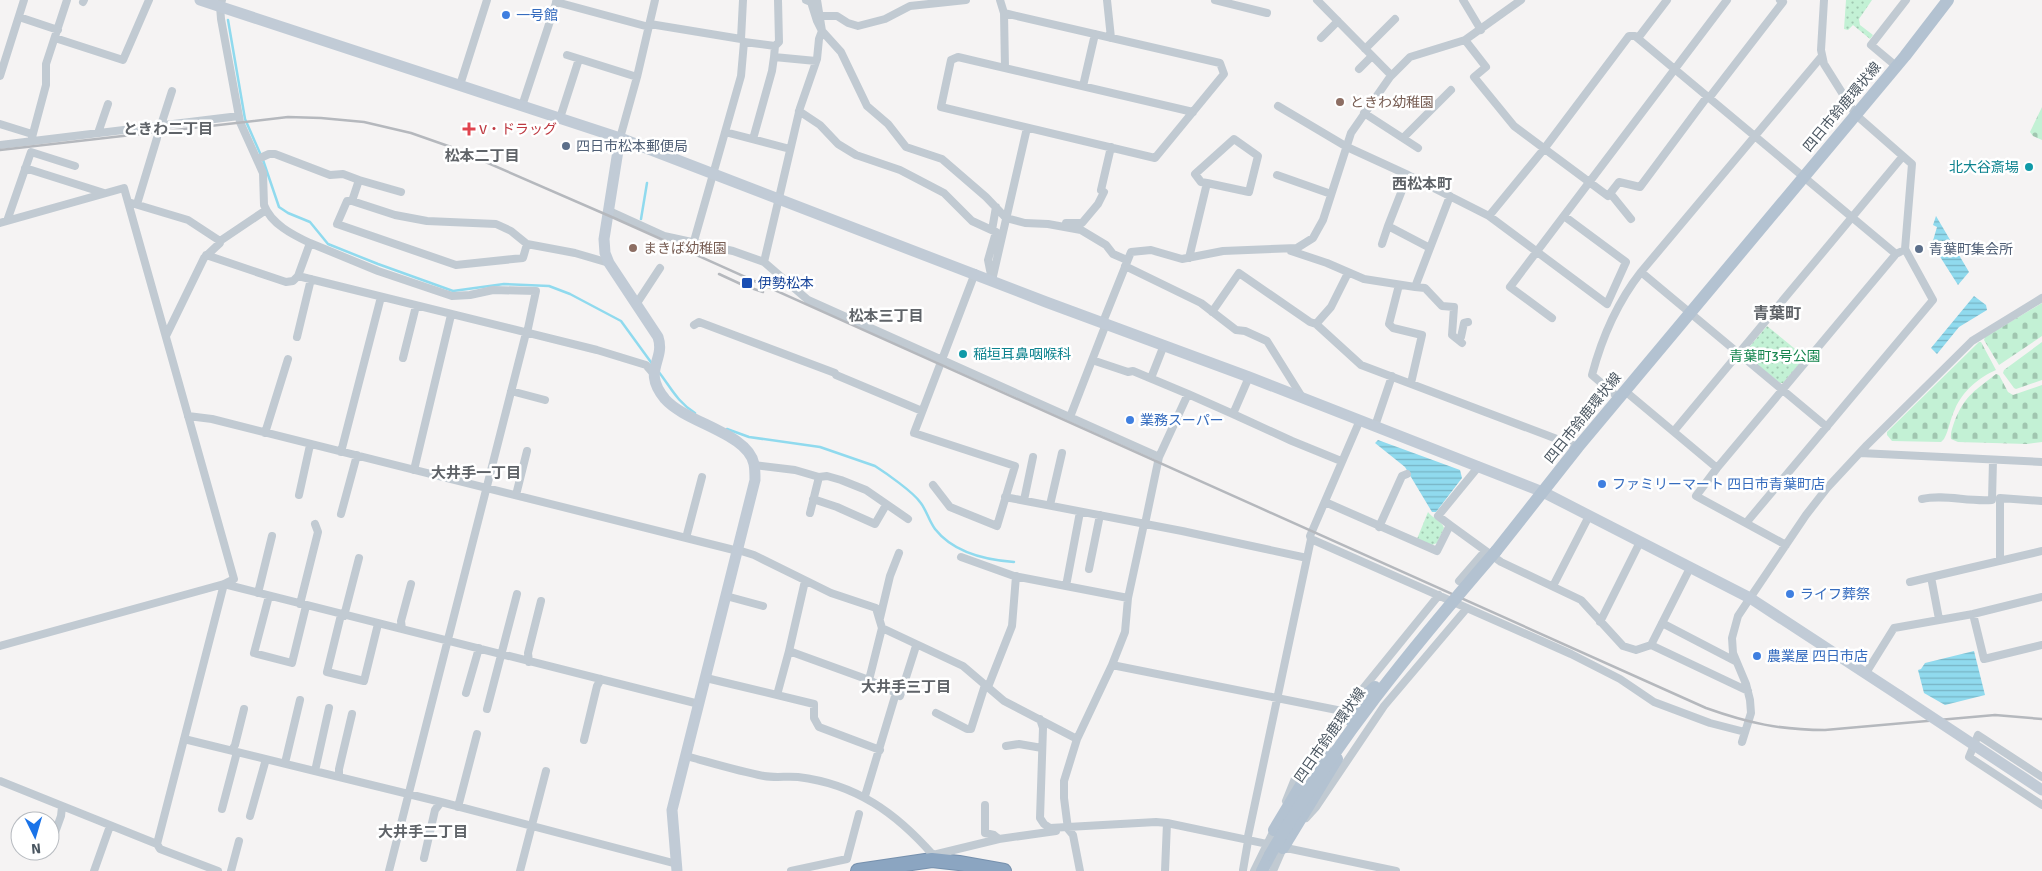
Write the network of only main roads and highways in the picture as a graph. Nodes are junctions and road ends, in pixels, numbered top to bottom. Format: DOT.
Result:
graph roads {
  1 [pos="1948,0"];
  2 [pos="1406,657"];
  3 [pos="1274,830"];
  4 [pos="1283,848"];
  5 [pos="858,871"];
  6 [pos="1004,871"];
  7 [pos="1262,871"];
  1 -- 2 [label="main road, 四日市鈴鹿環状線, bridge"];
  2 -- 3 [label="main road, bridge"];
  2 -- 4 [label="main road, bridge"];
  2 -- 7 [label="main road, 四日市鈴鹿環状線, bridge"];
  5 -- 6 [label="highway"];
}
